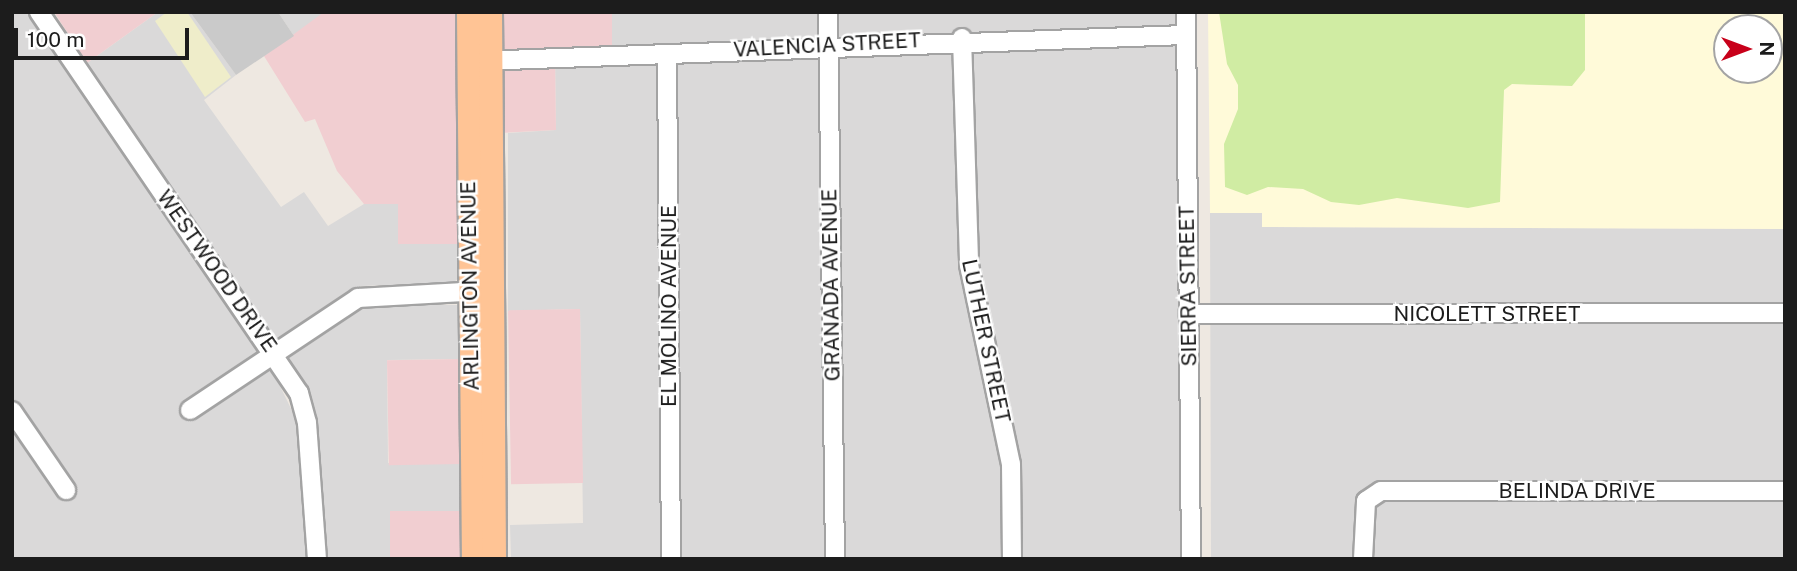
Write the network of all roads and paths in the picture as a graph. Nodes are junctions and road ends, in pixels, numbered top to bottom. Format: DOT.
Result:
graph roads {
  1 [pos="39,12"];
  2 [pos="468,12"];
  3 [pos="490,12"];
  4 [pos="828,12"];
  5 [pos="1186,12"];
  6 [pos="1186,34"];
  7 [pos="962,38"];
  8 [pos="828,43"];
  9 [pos="667,54"];
  10 [pos="479,61"];
  11 [pos="480,291"];
  12 [pos="1785,313"];
  13 [pos="1188,314"];
  14 [pos="275,355"];
  15 [pos="190,410"];
  16 [pos="12,411"];
  17 [pos="66,490"];
  18 [pos="1785,492"];
  19 [pos="317,559"];
  20 [pos="473,559"];
  21 [pos="494,559"];
  22 [pos="671,559"];
  23 [pos="835,559"];
  24 [pos="1012,559"];
  25 [pos="1191,559"];
  26 [pos="1363,559"];
  1 -- 14 [label="street, WESTWOOD DRIVE"];
  2 -- 10 [label="main road, ARLINGTON AVENUE"];
  3 -- 10 [label="main road, ARLINGTON AVENUE"];
  4 -- 8 [label="street, GRANADA AVENUE"];
  5 -- 6 [label="street, SIERRA STREET"];
  6 -- 7 [label="street, VALENCIA STREET"];
  6 -- 13 [label="street, SIERRA STREET"];
  7 -- 8 [label="street, VALENCIA STREET"];
  7 -- 24 [label="street, LUTHER STREET"];
  8 -- 9 [label="street, VALENCIA STREET"];
  8 -- 23 [label="street, GRANADA AVENUE"];
  9 -- 10 [label="street, VALENCIA STREET"];
  9 -- 22 [label="street, EL MOLINO AVENUE"];
  10 -- 11 [label="main road, ARLINGTON AVENUE"];
  11 -- 14 [label="street"];
  11 -- 20 [label="main road, ARLINGTON AVENUE"];
  11 -- 21 [label="main road, ARLINGTON AVENUE"];
  12 -- 13 [label="street, NICOLETT STREET"];
  13 -- 25 [label="street, SIERRA STREET"];
  14 -- 15 [label="street"];
  14 -- 19 [label="street, WESTWOOD DRIVE"];
  16 -- 17 [label="street"];
  18 -- 26 [label="street, BELINDA DRIVE"];
}
